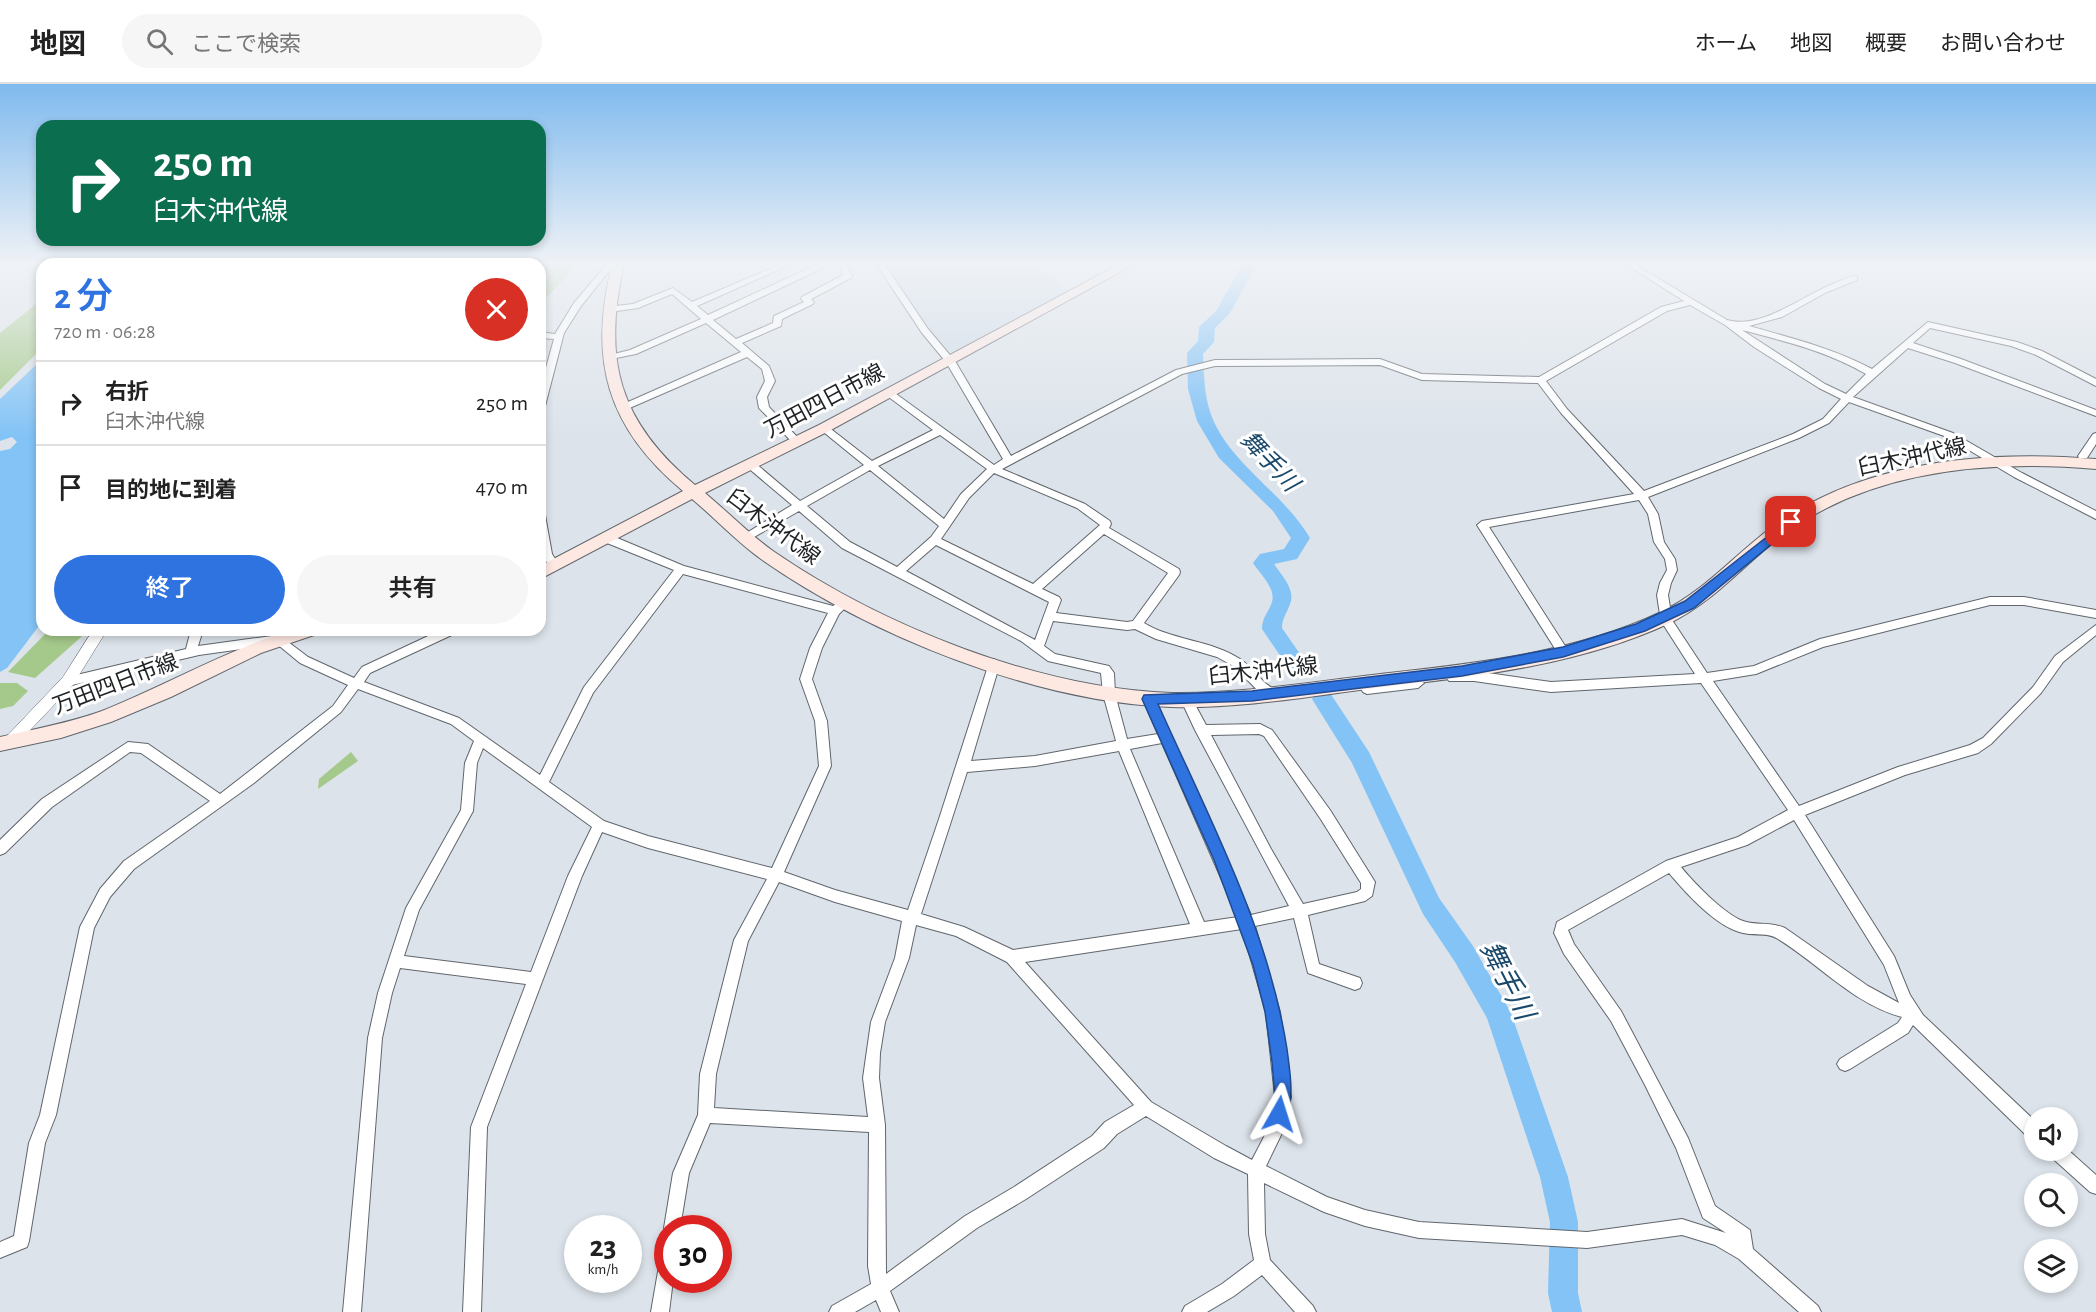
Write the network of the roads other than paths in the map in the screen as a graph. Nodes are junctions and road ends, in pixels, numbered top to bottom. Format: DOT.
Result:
graph roads {
  1 [pos="568,322"];
  2 [pos="609,322"];
  3 [pos="700,322"];
  4 [pos="708,322"];
  5 [pos="778,322"];
  6 [pos="920,322"];
  7 [pos="1021,322"];
  8 [pos="1641,322"];
  9 [pos="1727,322"];
  10 [pos="1754,322"];
  11 [pos="1730,324"];
  12 [pos="1741,326"];
  13 [pos="546,336"];
  14 [pos="559,337"];
  15 [pos="735,343"];
  16 [pos="1906,344"];
  17 [pos="747,353"];
  18 [pos="609,358"];
  19 [pos="950,361"];
  20 [pos="1873,374"];
  21 [pos="1542,380"];
  22 [pos="2096,383"];
  23 [pos="546,384"];
  24 [pos="889,393"];
  25 [pos="1847,398"];
  26 [pos="622,408"];
  27 [pos="2096,413"];
  28 [pos="824,428"];
  29 [pos="939,431"];
  30 [pos="2096,436"];
  31 [pos="797,442"];
  32 [pos="1008,459"];
  33 [pos="2090,460"];
  34 [pos="1998,462"];
  35 [pos="751,465"];
  36 [pos="870,466"];
  37 [pos="993,469"];
  38 [pos="693,492"];
  39 [pos="1642,496"];
  40 [pos="800,505"];
  41 [pos="2096,515"];
  42 [pos="946,526"];
  43 [pos="1103,529"];
  44 [pos="745,537"];
  45 [pos="606,538"];
  46 [pos="935,540"];
  47 [pos="546,548"];
  48 [pos="547,569"];
  49 [pos="681,569"];
  50 [pos="898,572"];
  51 [pos="1034,590"];
  52 [pos="841,606"];
  53 [pos="2096,614"];
  54 [pos="1050,616"];
  55 [pos="1665,617"];
  56 [pos="1137,624"];
  57 [pos="2096,629"];
  58 [pos="96,636"];
  59 [pos="195,636"];
  60 [pos="290,636"];
  61 [pos="439,636"];
  62 [pos="279,639"];
  63 [pos="1038,648"];
  64 [pos="191,652"];
  65 [pos="1563,652"];
  66 [pos="994,663"];
  67 [pos="1706,678"];
  68 [pos="69,681"];
  69 [pos="354,683"];
  70 [pos="1109,694"];
  71 [pos="1270,694"];
  72 [pos="1149,699"];
  73 [pos="1187,700"];
  74 [pos="1201,730"];
  75 [pos="1166,737"];
  76 [pos="481,739"];
  77 [pos="4,746"];
  78 [pos="1122,746"];
  79 [pos="964,767"];
  80 [pos="542,783"];
  81 [pos="219,800"];
  82 [pos="1797,812"];
  83 [pos="599,825"];
  84 [pos="0,849"];
  85 [pos="1671,865"];
  86 [pos="776,875"];
  87 [pos="1300,912"];
  88 [pos="910,918"];
  89 [pos="1247,922"];
  90 [pos="1199,928"];
  91 [pos="1012,957"];
  92 [pos="396,961"];
  93 [pos="537,979"];
  94 [pos="1355,983"];
  95 [pos="1913,1013"];
  96 [pos="1845,1064"];
  97 [pos="1146,1107"];
  98 [pos="706,1115"];
  99 [pos="2024,1122"];
  100 [pos="877,1125"];
  101 [pos="2068,1161"];
  102 [pos="1256,1169"];
  103 [pos="2096,1186"];
  104 [pos="674,1215"];
  105 [pos="0,1250"];
  106 [pos="1745,1253"];
  107 [pos="1263,1264"];
  108 [pos="879,1288"];
  109 [pos="663,1293"];
  110 [pos="352,1312"];
  111 [pos="472,1312"];
  112 [pos="660,1312"];
  113 [pos="838,1312"];
  114 [pos="890,1312"];
  115 [pos="1191,1312"];
  116 [pos="1307,1312"];
  117 [pos="1812,1312"];
  1 -- 14 [label="street"];
  2 -- 18 [label="main road, 臼木沖代線"];
  3 -- 18 [label="street"];
  4 -- 15 [label="street"];
  5 -- 15 [label="street"];
  6 -- 19 [label="street"];
  7 -- 19 [label="main road, 万田四日市線"];
  8 -- 21 [label="street"];
  9 -- 11 [label="street"];
  10 -- 12 [label="street"];
  11 -- 12 [label="street"];
  11 -- 25 [label="street"];
  12 -- 20 [label="street"];
  13 -- 14 [label="street"];
  14 -- 23 [label="street"];
  15 -- 17 [label="street"];
  16 -- 20 [label="street"];
  16 -- 22 [label="street"];
  16 -- 27 [label="street"];
  17 -- 26 [label="street"];
  17 -- 31 [label="street"];
  18 -- 26 [label="main road, 臼木沖代線"];
  19 -- 24 [label="main road, 万田四日市線"];
  19 -- 32 [label="street"];
  20 -- 25 [label="street"];
  21 -- 32 [label="street"];
  21 -- 39 [label="street"];
  24 -- 28 [label="main road, 万田四日市線"];
  24 -- 29 [label="street"];
  25 -- 34 [label="street"];
  25 -- 39 [label="street"];
  26 -- 38 [label="main road, 臼木沖代線"];
  28 -- 31 [label="main road, 万田四日市線"];
  28 -- 36 [label="street"];
  29 -- 36 [label="street"];
  29 -- 37 [label="street"];
  30 -- 33 [label="street"];
  31 -- 35 [label="main road, 万田四日市線"];
  32 -- 37 [label="street"];
  33 -- 34 [label="main road, 臼木沖代線"];
  34 -- 41 [label="street"];
  34 -- 55 [label="main road, 臼木沖代線"];
  35 -- 38 [label="main road, 万田四日市線"];
  35 -- 40 [label="street"];
  36 -- 40 [label="street"];
  36 -- 42 [label="street"];
  37 -- 42 [label="street"];
  37 -- 43 [label="street"];
  38 -- 44 [label="main road, 臼木沖代線"];
  38 -- 45 [label="main road, 万田四日市線"];
  39 -- 55 [label="street"];
  39 -- 65 [label="street"];
  40 -- 44 [label="street"];
  40 -- 50 [label="street"];
  42 -- 46 [label="street"];
  43 -- 51 [label="street"];
  43 -- 56 [label="street"];
  44 -- 52 [label="main road, 臼木沖代線"];
  45 -- 48 [label="main road, 万田四日市線"];
  45 -- 49 [label="street"];
  46 -- 50 [label="street"];
  46 -- 51 [label="street"];
  47 -- 48 [label="street"];
  49 -- 52 [label="street"];
  49 -- 80 [label="street"];
  50 -- 63 [label="street"];
  51 -- 54 [label="street"];
  52 -- 66 [label="main road, 臼木沖代線"];
  52 -- 86 [label="street"];
  53 -- 67 [label="street"];
  54 -- 56 [label="street"];
  54 -- 63 [label="street"];
  55 -- 65 [label="main road, 臼木沖代線"];
  55 -- 67 [label="street"];
  56 -- 71 [label="street"];
  57 -- 82 [label="street"];
  58 -- 68 [label="street"];
  59 -- 64 [label="street"];
  60 -- 62 [label="main road, 万田四日市線"];
  61 -- 69 [label="street"];
  62 -- 64 [label="street"];
  62 -- 69 [label="street"];
  62 -- 77 [label="main road, 万田四日市線"];
  63 -- 70 [label="street"];
  64 -- 68 [label="street"];
  65 -- 71 [label="main road, 臼木沖代線"];
  66 -- 70 [label="main road, 臼木沖代線"];
  66 -- 79 [label="street"];
  67 -- 71 [label="street"];
  67 -- 82 [label="street"];
  68 -- 77 [label="street"];
  69 -- 76 [label="street"];
  69 -- 81 [label="street"];
  70 -- 72 [label="main road, 臼木沖代線"];
  70 -- 78 [label="street"];
  71 -- 73 [label="main road, 臼木沖代線"];
  72 -- 73 [label="main road, 臼木沖代線"];
  72 -- 75 [label="street"];
  73 -- 74 [label="street"];
  74 -- 87 [label="street"];
  74 -- 87 [label="street"];
  75 -- 78 [label="street"];
  75 -- 89 [label="street"];
  76 -- 80 [label="street"];
  76 -- 92 [label="street"];
  78 -- 79 [label="street"];
  78 -- 90 [label="street"];
  79 -- 88 [label="street"];
  80 -- 83 [label="street"];
  81 -- 84 [label="street"];
  81 -- 105 [label="street"];
  82 -- 85 [label="street"];
  82 -- 95 [label="street"];
  83 -- 86 [label="street"];
  83 -- 93 [label="street"];
  85 -- 95 [label="street"];
  85 -- 106 [label="street"];
  86 -- 88 [label="street"];
  86 -- 98 [label="street"];
  87 -- 89 [label="street"];
  87 -- 94 [label="street"];
  88 -- 91 [label="street"];
  88 -- 100 [label="street"];
  89 -- 90 [label="street"];
  89 -- 102 [label="street"];
  90 -- 91 [label="street"];
  91 -- 97 [label="street"];
  92 -- 93 [label="street"];
  92 -- 110 [label="street"];
  93 -- 111 [label="street"];
  95 -- 96 [label="street"];
  95 -- 99 [label="street"];
  97 -- 102 [label="street"];
  97 -- 108 [label="street"];
  98 -- 100 [label="street"];
  98 -- 104 [label="street"];
  100 -- 108 [label="street"];
  101 -- 103 [label="street"];
  102 -- 106 [label="street"];
  102 -- 107 [label="street"];
  106 -- 117 [label="street"];
  107 -- 115 [label="street"];
  107 -- 116 [label="street"];
  108 -- 113 [label="street"];
  108 -- 114 [label="street"];
  109 -- 112 [label="street"];
}
